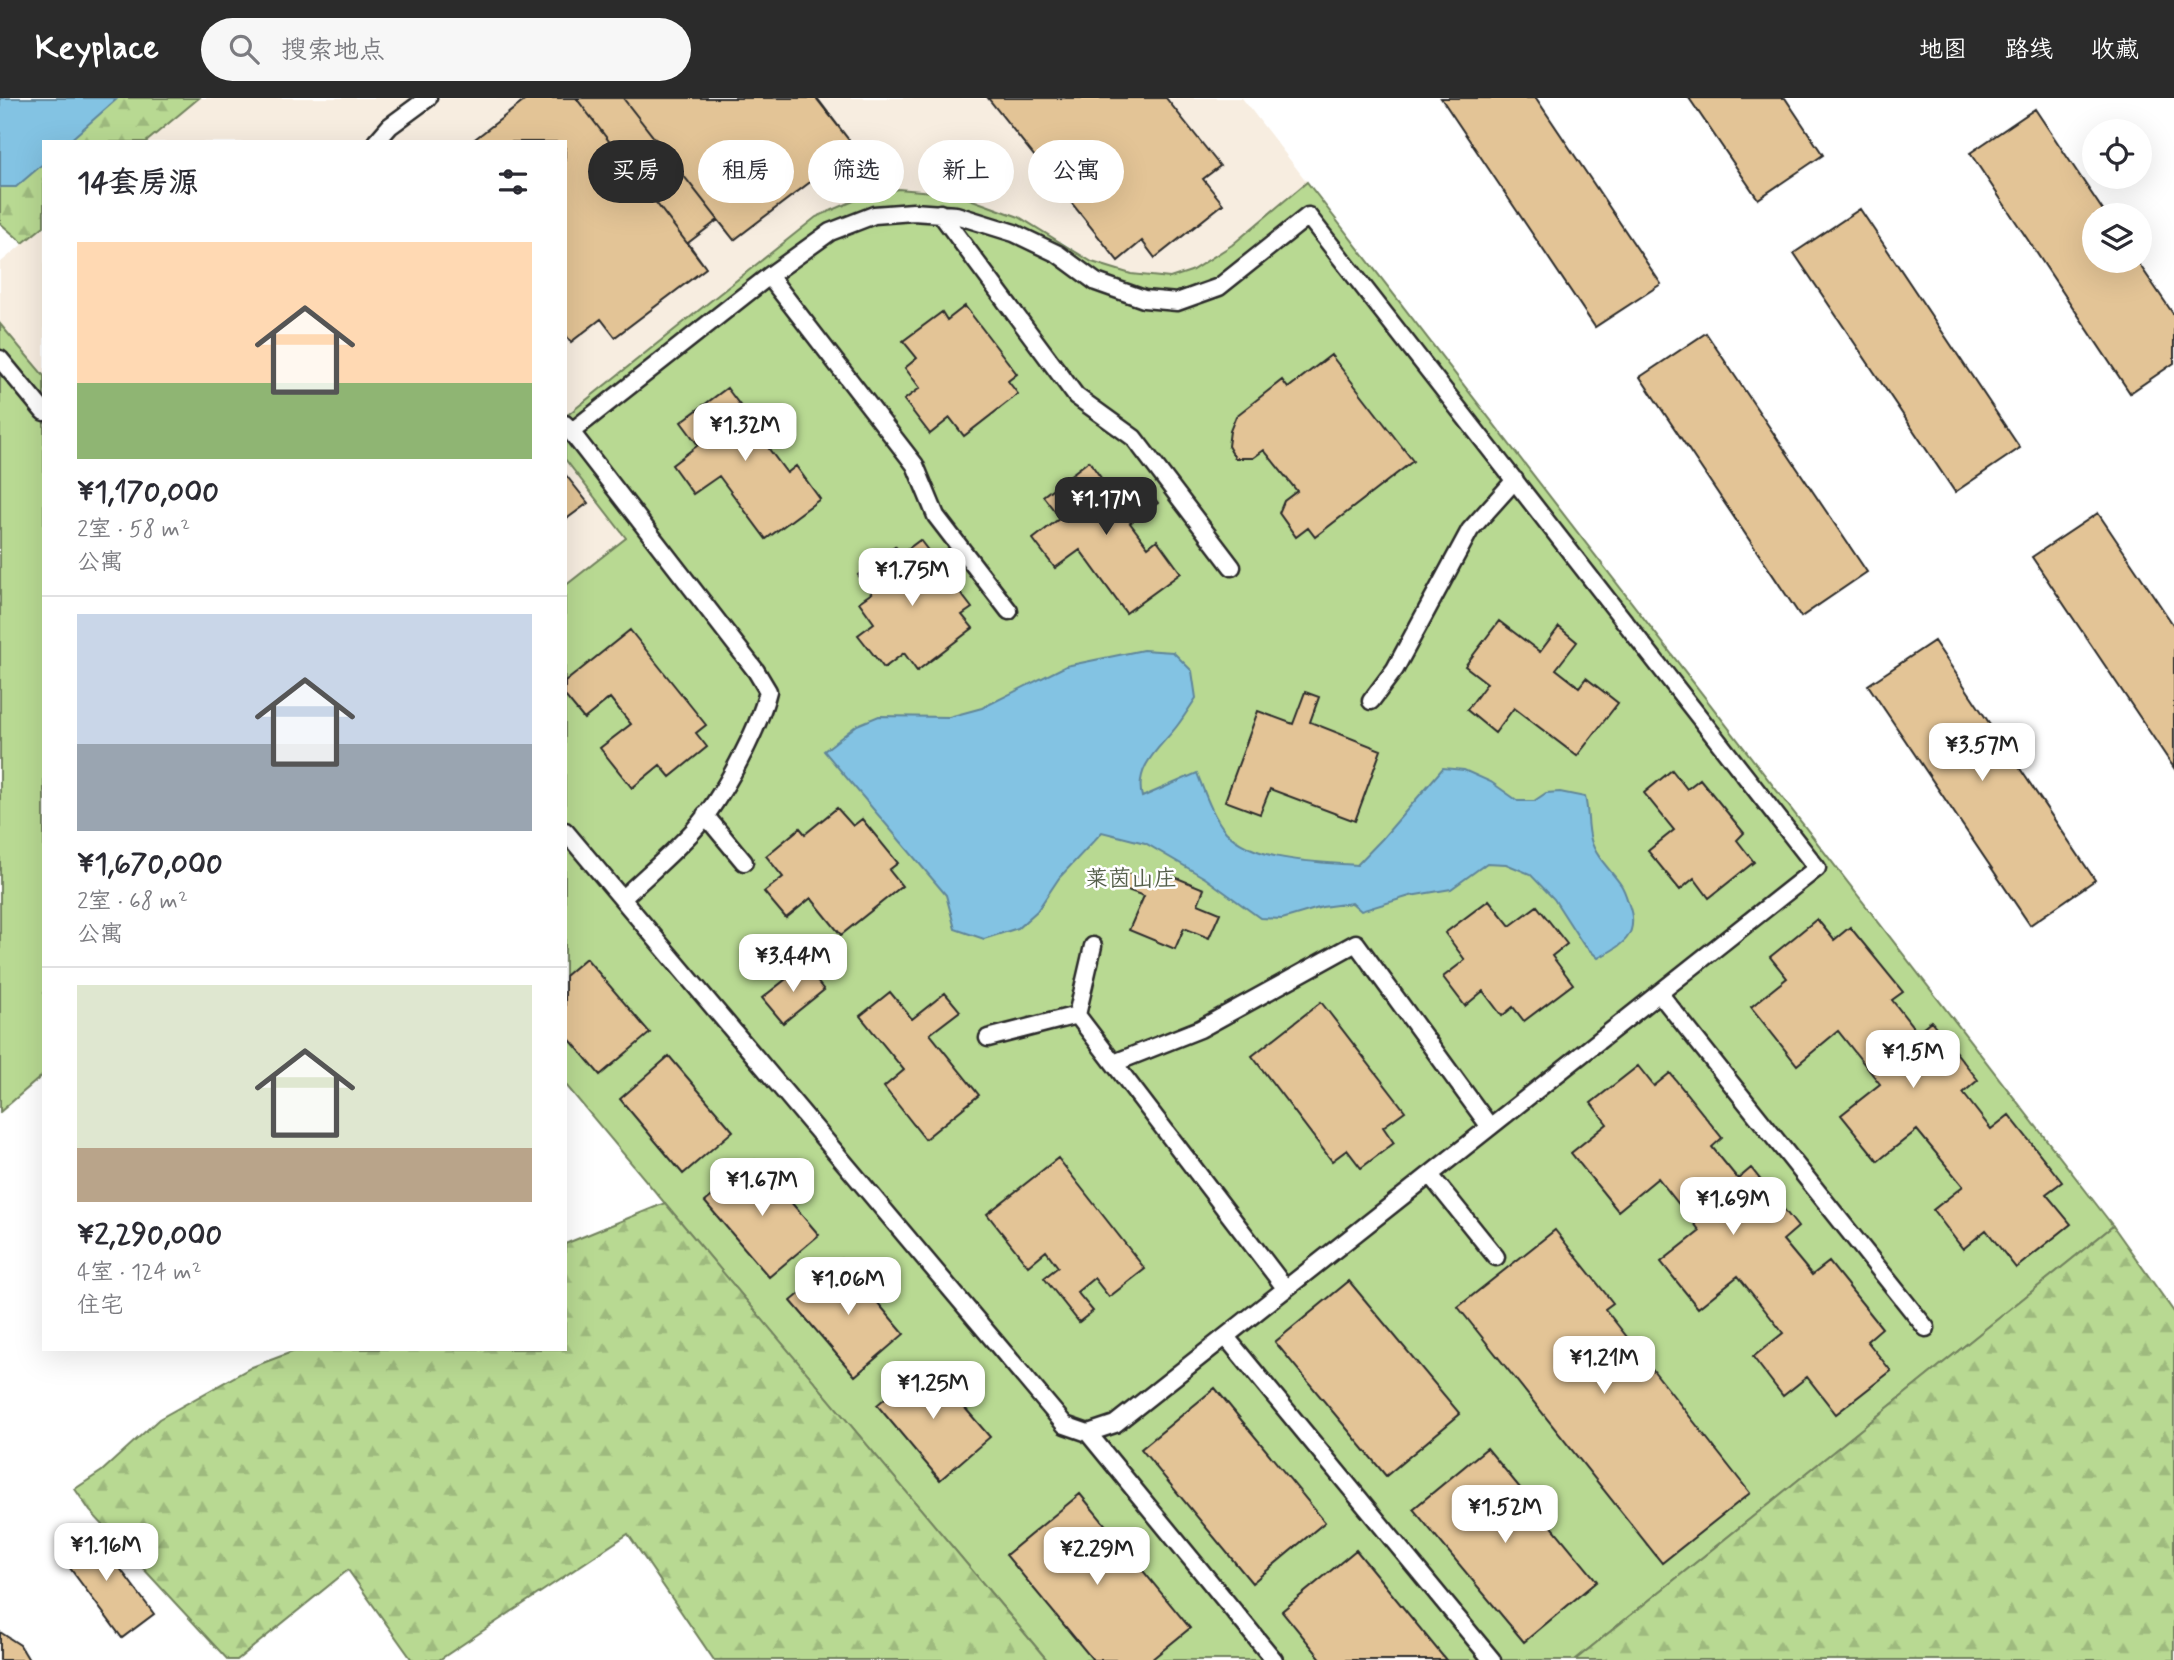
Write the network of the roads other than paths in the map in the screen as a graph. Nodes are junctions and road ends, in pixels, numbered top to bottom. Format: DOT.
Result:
graph roads {
  1 [pos="428,98"];
  2 [pos="378,140"];
  3 [pos="940,213"];
  4 [pos="769,275"];
  5 [pos="0,359"];
  6 [pos="42,410"];
  7 [pos="568,428"];
  8 [pos="1515,480"];
  9 [pos="1232,567"];
  10 [pos="1009,611"];
  11 [pos="1371,701"];
  12 [pos="705,815"];
  13 [pos="567,833"];
  14 [pos="744,862"];
  15 [pos="623,898"];
  16 [pos="1093,946"];
  17 [pos="1659,993"];
  18 [pos="1077,1015"];
  19 [pos="988,1038"];
  20 [pos="1114,1063"];
  21 [pos="1490,1127"];
  22 [pos="1430,1175"];
  23 [pos="1496,1257"];
  24 [pos="1286,1289"];
  25 [pos="1926,1328"];
  26 [pos="1226,1337"];
  27 [pos="1088,1433"];
  28 [pos="1274,1660"];
  29 [pos="1492,1660"];
  1 -- 2 [label="lane"];
  3 -- 4 [label="lane"];
  3 -- 8 [label="lane"];
  3 -- 9 [label="lane"];
  4 -- 7 [label="lane"];
  4 -- 10 [label="lane"];
  5 -- 6 [label="lane"];
  7 -- 12 [label="lane"];
  8 -- 11 [label="lane"];
  8 -- 17 [label="lane"];
  12 -- 14 [label="lane"];
  12 -- 15 [label="lane"];
  13 -- 15 [label="lane"];
  15 -- 27 [label="lane"];
  16 -- 18 [label="lane"];
  17 -- 21 [label="lane"];
  17 -- 25 [label="lane"];
  18 -- 19 [label="lane"];
  18 -- 20 [label="lane"];
  20 -- 21 [label="lane"];
  20 -- 24 [label="lane"];
  21 -- 22 [label="lane"];
  22 -- 23 [label="lane"];
  22 -- 24 [label="lane"];
  24 -- 26 [label="lane"];
  26 -- 27 [label="lane"];
  26 -- 29 [label="lane"];
  27 -- 28 [label="lane"];
}
